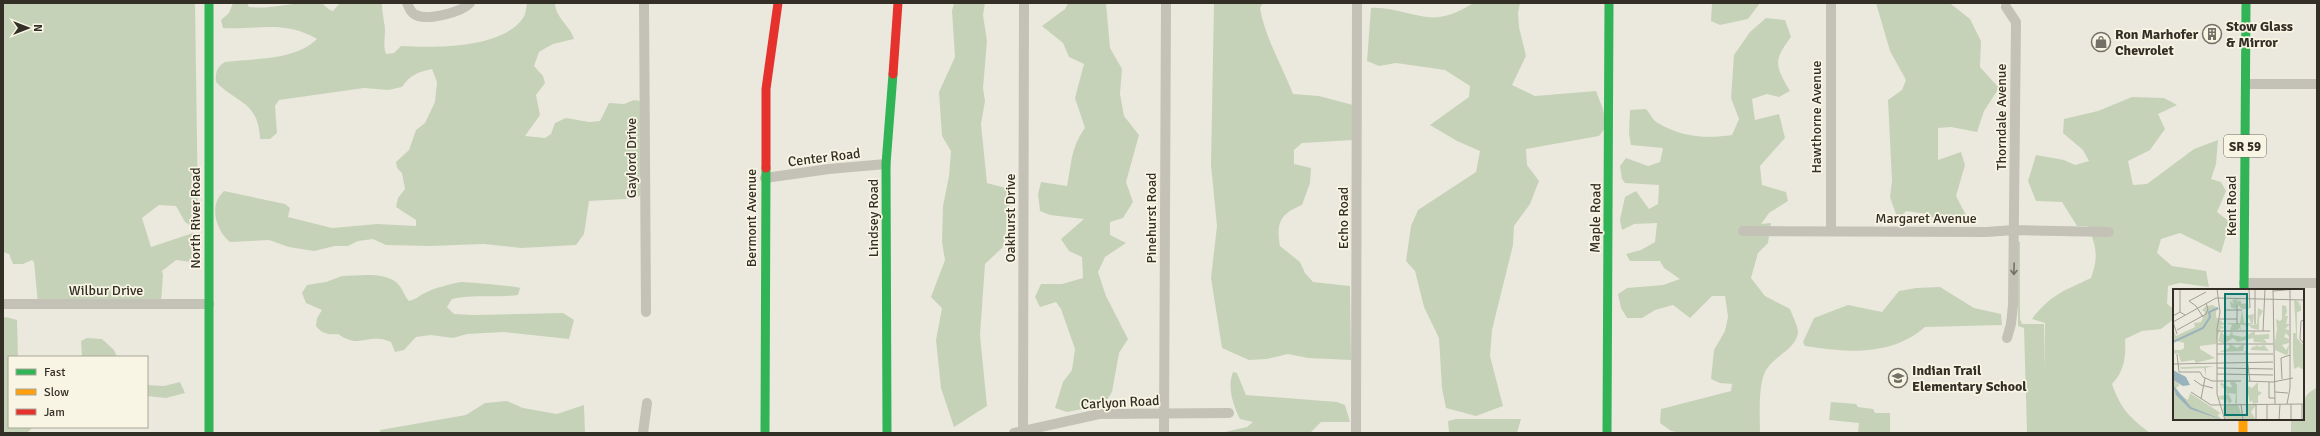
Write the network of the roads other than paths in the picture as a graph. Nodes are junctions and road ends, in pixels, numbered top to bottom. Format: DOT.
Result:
graph roads {
  1 [pos="209,3"];
  2 [pos="407,3"];
  3 [pos="470,3"];
  4 [pos="644,3"];
  5 [pos="778,3"];
  6 [pos="898,3"];
  7 [pos="1024,3"];
  8 [pos="1166,3"];
  9 [pos="1357,3"];
  10 [pos="1609,3"];
  11 [pos="1831,3"];
  12 [pos="2246,3"];
  13 [pos="2006,7"];
  14 [pos="2247,84"];
  15 [pos="2317,84"];
  16 [pos="886,164"];
  17 [pos="765,178"];
  18 [pos="2014,230"];
  19 [pos="1743,231"];
  20 [pos="1831,231"];
  21 [pos="2109,232"];
  22 [pos="2317,283"];
  23 [pos="2244,287"];
  24 [pos="3,304"];
  25 [pos="209,304"];
  26 [pos="646,312"];
  27 [pos="2007,338"];
  28 [pos="647,402"];
  29 [pos="1164,413"];
  30 [pos="1229,413"];
  31 [pos="2243,420"];
  32 [pos="1020,432"];
  33 [pos="209,433"];
  34 [pos="643,433"];
  35 [pos="765,433"];
  36 [pos="887,433"];
  37 [pos="1164,433"];
  38 [pos="1356,433"];
  39 [pos="1607,433"];
  40 [pos="2243,433"];
  1 -- 25 [label="street, North River Road"];
  2 -- 3 [label="street"];
  4 -- 26 [label="street, Gaylord Drive"];
  5 -- 17 [label="street, Bermont Avenue"];
  6 -- 16 [label="street, Lindsey Road"];
  7 -- 32 [label="street, Oakhurst Drive"];
  8 -- 29 [label="street, Pinehurst Road"];
  9 -- 38 [label="street, Echo Road"];
  10 -- 39 [label="street, Maple Road"];
  11 -- 20 [label="street, Hawthorne Avenue"];
  12 -- 14 [label="street, Kent Road / SR 59"];
  13 -- 18 [label="street, Thorndale Avenue"];
  14 -- 15 [label="street"];
  14 -- 23 [label="street, Kent Road / SR 59"];
  16 -- 17 [label="street, Center Road"];
  16 -- 36 [label="street, Lindsey Road"];
  17 -- 35 [label="street, Bermont Avenue"];
  18 -- 20 [label="street, Margaret Avenue"];
  18 -- 21 [label="street, Margaret Avenue"];
  18 -- 27 [label="street, Thorndale Avenue, one-way"];
  19 -- 20 [label="street, Margaret Avenue"];
  22 -- 23 [label="street"];
  24 -- 25 [label="street, Wilbur Drive"];
  25 -- 33 [label="street, North River Road"];
  28 -- 34 [label="street"];
  29 -- 30 [label="street, Carlyon Road"];
  29 -- 32 [label="street, Carlyon Road"];
  29 -- 37 [label="street, Pinehurst Road"];
  31 -- 40 [label="street"];
}
